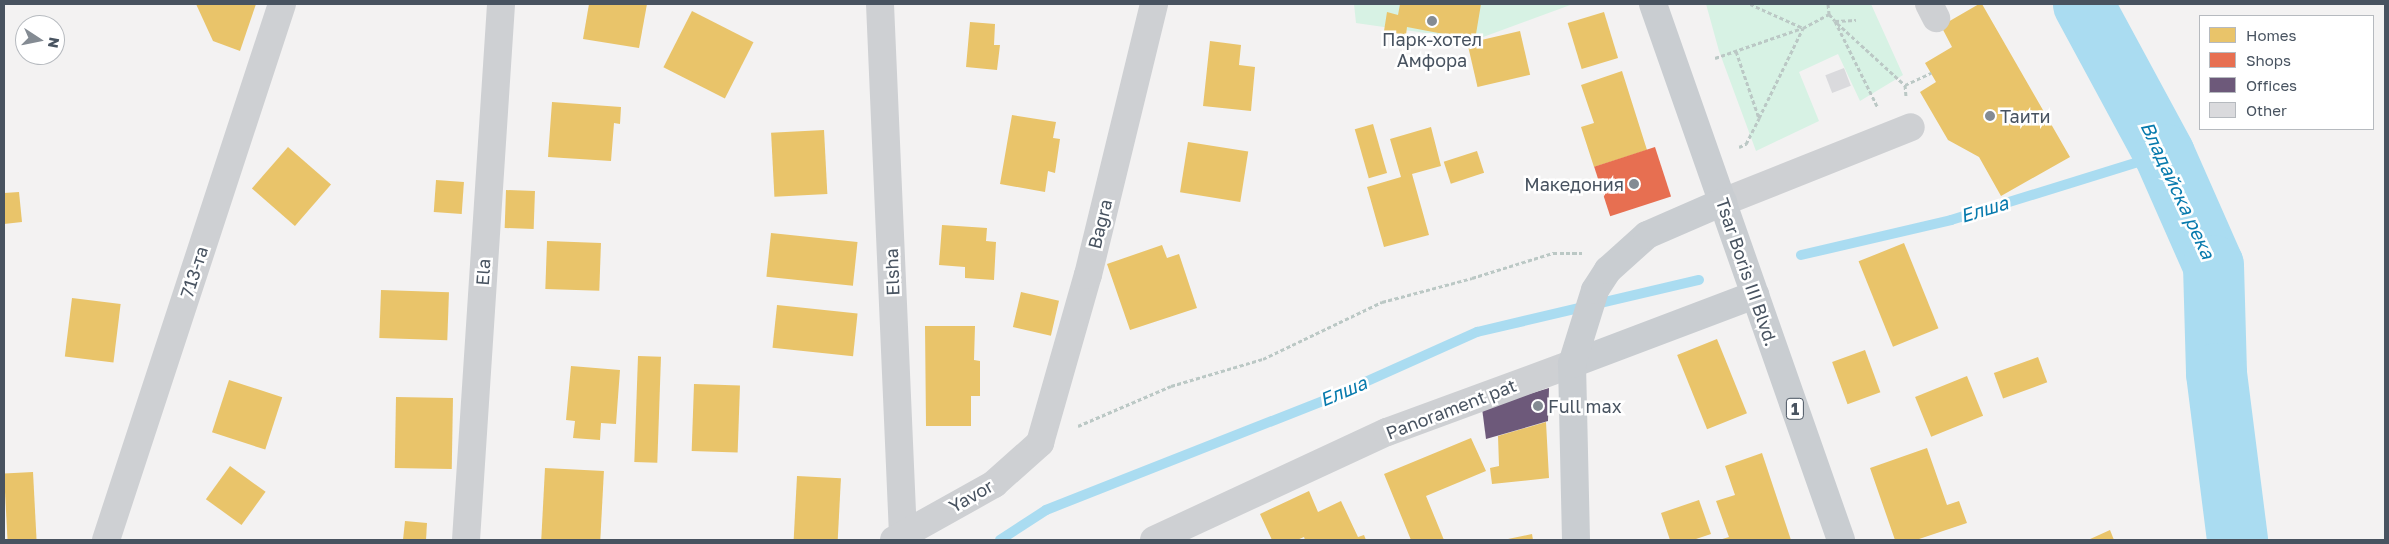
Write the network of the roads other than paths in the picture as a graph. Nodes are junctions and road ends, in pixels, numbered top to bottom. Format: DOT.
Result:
graph roads {
  1 [pos="282,4"];
  2 [pos="501,4"];
  3 [pos="880,4"];
  4 [pos="1154,4"];
  5 [pos="1653,4"];
  6 [pos="1901,131"];
  7 [pos="1722,202"];
  8 [pos="1755,295"];
  9 [pos="1572,364"];
  10 [pos="1040,443"];
  11 [pos="901,538"];
  12 [pos="106,540"];
  13 [pos="466,540"];
  14 [pos="1154,540"];
  15 [pos="1576,540"];
  16 [pos="1841,540"];
  1 -- 12 [label="street, 713-та"];
  2 -- 13 [label="street, Ela"];
  3 -- 11 [label="street, Elsha"];
  4 -- 10 [label="street, Bagra"];
  5 -- 7 [label="main road, Tsar Boris III Blvd. / 1"];
  6 -- 7 [label="street"];
  7 -- 8 [label="main road, Tsar Boris III Blvd. / 1"];
  7 -- 9 [label="main road"];
  8 -- 9 [label="main road, Panorament pat"];
  8 -- 16 [label="main road, Tsar Boris III Blvd. / 1"];
  9 -- 14 [label="street, Panorament pat"];
  9 -- 15 [label="main road"];
  10 -- 11 [label="street, Yavor"];
}
